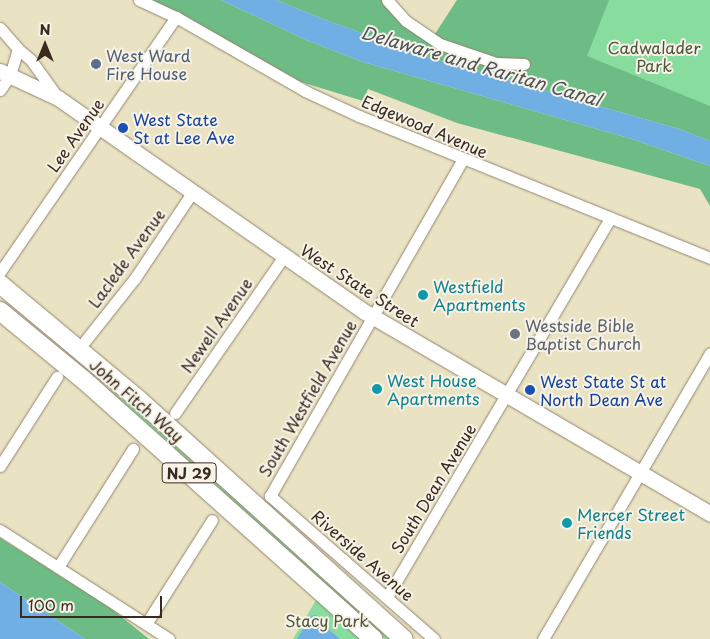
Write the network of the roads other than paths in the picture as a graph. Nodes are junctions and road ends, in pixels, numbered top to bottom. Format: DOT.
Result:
graph roads {
  1 [pos="139,0"];
  2 [pos="387,0"];
  3 [pos="176,17"];
  4 [pos="0,28"];
  5 [pos="18,49"];
  6 [pos="524,64"];
  7 [pos="5,73"];
  8 [pos="0,90"];
  9 [pos="58,98"];
  10 [pos="100,128"];
  11 [pos="463,160"];
  12 [pos="192,193"];
  13 [pos="610,218"];
  14 [pos="284,256"];
  15 [pos="710,258"];
  16 [pos="0,272"];
  17 [pos="0,284"];
  18 [pos="0,311"];
  19 [pos="373,316"];
  20 [pos="85,341"];
  21 [pos="710,354"];
  22 [pos="56,377"];
  23 [pos="507,395"];
  24 [pos="175,413"];
  25 [pos="133,449"];
  26 [pos="0,466"];
  27 [pos="639,472"];
  28 [pos="270,496"];
  29 [pos="710,514"];
  30 [pos="212,520"];
  31 [pos="0,530"];
  32 [pos="58,567"];
  33 [pos="387,597"];
  34 [pos="146,624"];
  35 [pos="169,639"];
  36 [pos="374,639"];
  37 [pos="404,639"];
  38 [pos="434,639"];
  39 [pos="543,639"];
  1 -- 3 [label="street, Edgewood Avenue"];
  2 -- 6 [label="street"];
  3 -- 10 [label="street, Lee Avenue"];
  3 -- 11 [label="street, Edgewood Avenue"];
  4 -- 5 [label="street, West State Street"];
  5 -- 7 [label="street"];
  5 -- 9 [label="street, West State Street"];
  7 -- 8 [label="street"];
  7 -- 9 [label="main road"];
  9 -- 10 [label="main road, West State Street"];
  10 -- 12 [label="main road, West State Street"];
  10 -- 16 [label="street, Lee Avenue"];
  11 -- 13 [label="street, Edgewood Avenue"];
  11 -- 19 [label="street, South Westfield Avenue"];
  12 -- 14 [label="main road, West State Street"];
  12 -- 20 [label="street, Laclede Avenue"];
  13 -- 15 [label="street, Edgewood Avenue"];
  13 -- 23 [label="street, South Dean Avenue"];
  14 -- 19 [label="main road, West State Street"];
  14 -- 24 [label="street, Newell Avenue"];
  17 -- 37 [label="highway, John Fitch Way / NJ 29"];
  18 -- 36 [label="highway, John Fitch Way / NJ 29"];
  19 -- 23 [label="main road, West State Street"];
  19 -- 28 [label="street, South Westfield Avenue"];
  21 -- 27 [label="street"];
  22 -- 26 [label="street"];
  23 -- 27 [label="main road, West State Street"];
  23 -- 33 [label="street, South Dean Avenue"];
  25 -- 32 [label="street"];
  27 -- 29 [label="main road, West State Street"];
  27 -- 39 [label="street"];
  28 -- 33 [label="street, Riverside Avenue"];
  30 -- 34 [label="street"];
  31 -- 32 [label="street"];
  32 -- 34 [label="street"];
  33 -- 38 [label="street, Riverside Avenue"];
  34 -- 35 [label="street"];
}
